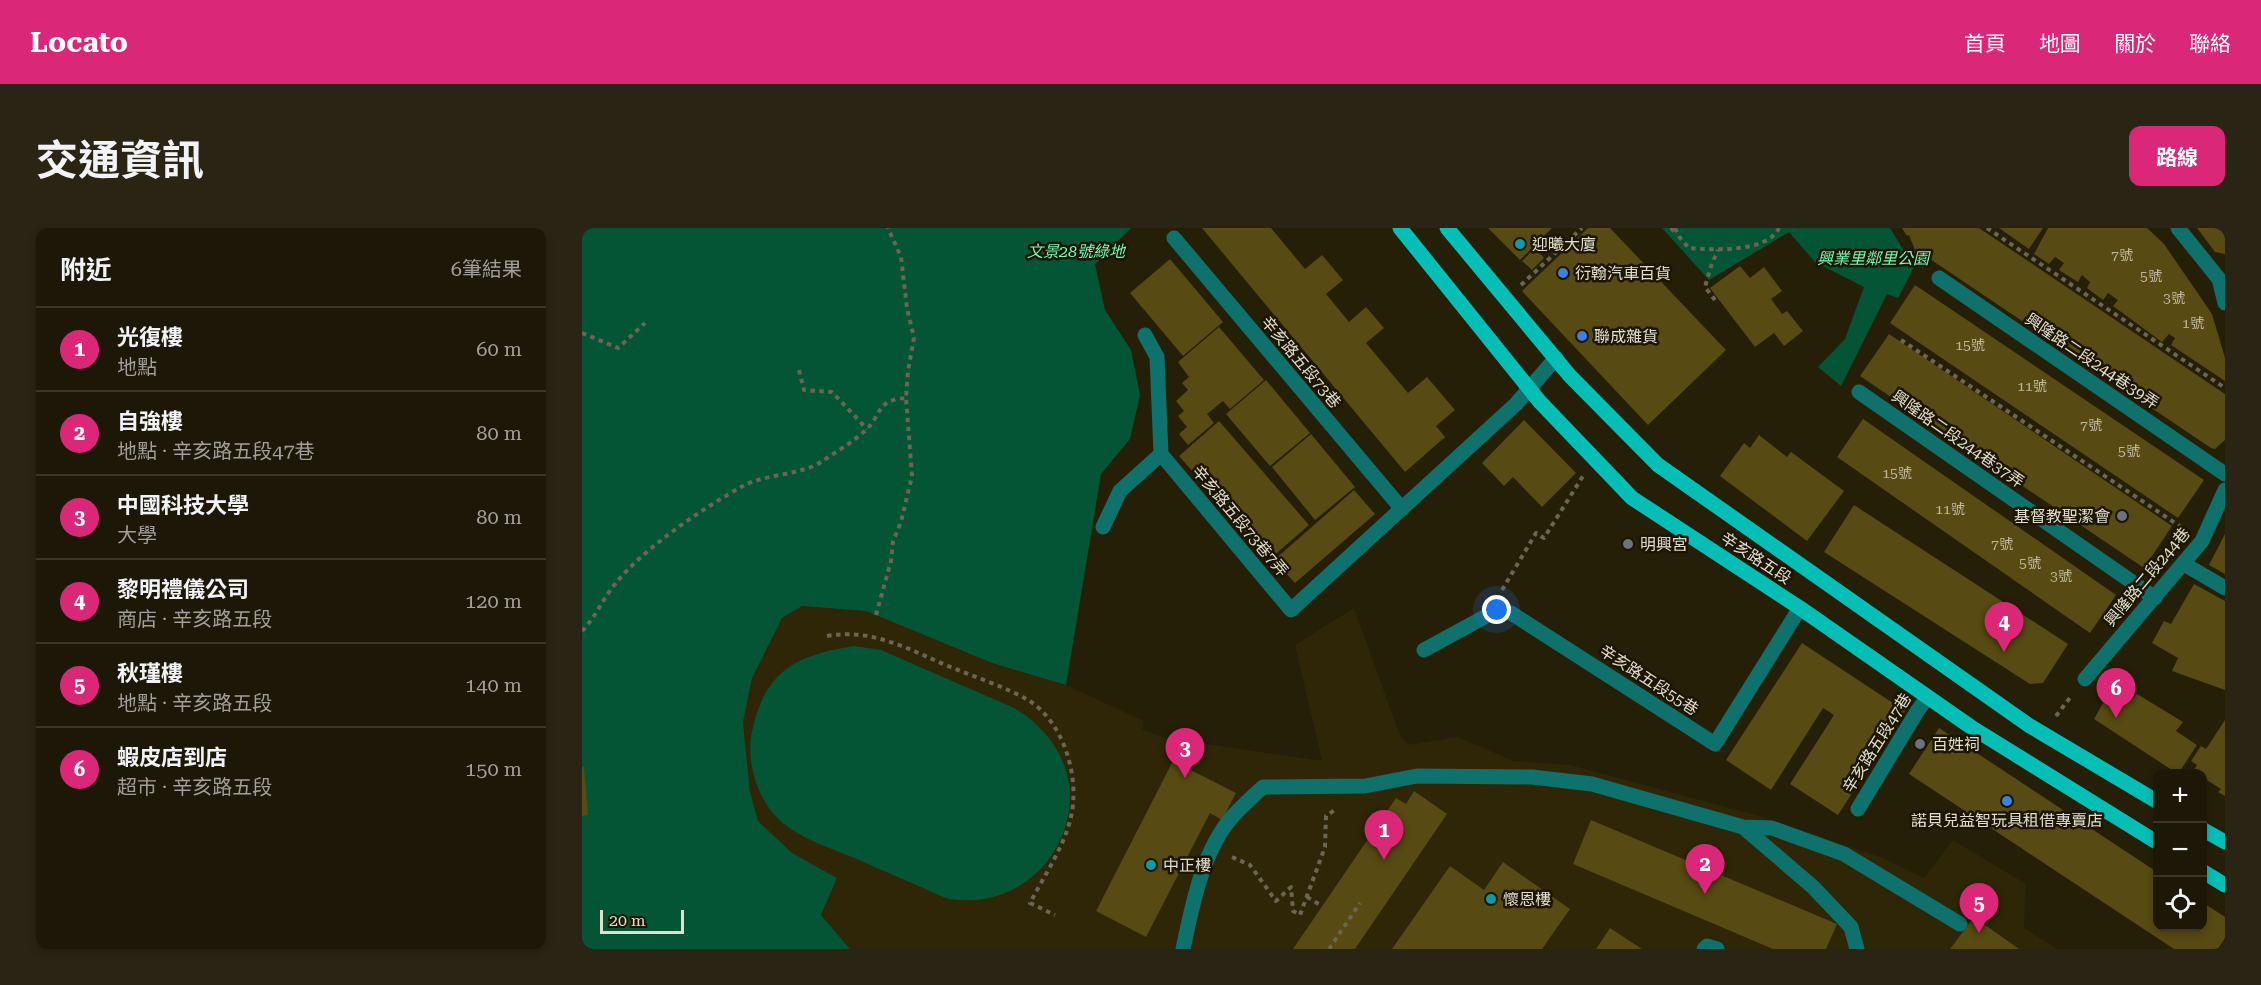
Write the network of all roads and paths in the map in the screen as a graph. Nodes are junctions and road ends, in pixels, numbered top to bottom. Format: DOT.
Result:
graph roads {
  1 [pos="888,228"];
  2 [pos="1400,228"];
  3 [pos="1447,228"];
  4 [pos="1582,228"];
  5 [pos="1673,228"];
  6 [pos="1779,228"];
  7 [pos="1987,228"];
  8 [pos="2178,228"];
  9 [pos="1174,238"];
  10 [pos="1718,250"];
  11 [pos="2222,277"];
  12 [pos="1939,278"];
  13 [pos="1518,288"];
  14 [pos="1715,300"];
  15 [pos="2225,303"];
  16 [pos="645,324"];
  17 [pos="582,333"];
  18 [pos="1145,335"];
  19 [pos="1901,340"];
  20 [pos="1556,358"];
  21 [pos="799,370"];
  22 [pos="2225,388"];
  23 [pos="1529,389"];
  24 [pos="1859,392"];
  25 [pos="906,398"];
  26 [pos="867,429"];
  27 [pos="1161,454"];
  28 [pos="2225,474"];
  29 [pos="1584,476"];
  30 [pos="2225,490"];
  31 [pos="1402,509"];
  32 [pos="1103,527"];
  33 [pos="2202,541"];
  34 [pos="2184,564"];
  35 [pos="1512,574"];
  36 [pos="2225,588"];
  37 [pos="2155,598"];
  38 [pos="1800,608"];
  39 [pos="876,615"];
  40 [pos="582,631"];
  41 [pos="827,636"];
  42 [pos="1424,650"];
  43 [pos="2085,679"];
  44 [pos="1928,697"];
  45 [pos="2153,800"];
  46 [pos="1339,806"];
  47 [pos="1858,809"];
  48 [pos="1743,827"];
  49 [pos="2207,832"];
  50 [pos="2153,841"];
  51 [pos="2225,842"];
  52 [pos="1213,846"];
  53 [pos="2207,874"];
  54 [pos="2225,885"];
  55 [pos="1307,897"];
  56 [pos="1360,903"];
  57 [pos="1322,906"];
  58 [pos="1055,915"];
  59 [pos="1960,924"];
  60 [pos="1183,949"];
  61 [pos="1329,949"];
  62 [pos="1704,949"];
  63 [pos="1717,949"];
  64 [pos="1857,949"];
  1 -- 25 [label="path"];
  2 -- 23 [label="main road, 辛亥路五段"];
  3 -- 20 [label="main road, 辛亥路五段"];
  4 -- 13 [label="path"];
  5 -- 10 [label="path"];
  6 -- 10 [label="path"];
  7 -- 22 [label="path"];
  8 -- 11 [label="street"];
  9 -- 31 [label="street, 辛亥路五段73巷"];
  10 -- 14 [label="path"];
  11 -- 15 [label="street"];
  12 -- 28 [label="street, 興隆路二段244巷39弄"];
  16 -- 17 [label="path"];
  18 -- 27 [label="street"];
  19 -- 33 [label="path"];
  20 -- 23 [label="street"];
  20 -- 45 [label="main road, 辛亥路五段"];
  21 -- 26 [label="path"];
  23 -- 31 [label="street"];
  23 -- 38 [label="main road, 辛亥路五段"];
  24 -- 37 [label="street, 興隆路二段244巷37弄"];
  25 -- 26 [label="path"];
  25 -- 39 [label="path"];
  26 -- 40 [label="path"];
  27 -- 31 [label="street, 辛亥路五段73巷7弄"];
  27 -- 32 [label="street"];
  29 -- 35 [label="path"];
  30 -- 33 [label="street, 興隆路二段244巷"];
  33 -- 34 [label="street, 興隆路二段244巷"];
  34 -- 36 [label="street"];
  34 -- 37 [label="street, 興隆路二段244巷"];
  37 -- 43 [label="street, 興隆路二段244巷"];
  38 -- 42 [label="street, 辛亥路五段55巷"];
  38 -- 44 [label="main road, 辛亥路五段"];
  41 -- 58 [label="path"];
  44 -- 47 [label="street, 辛亥路五段47巷"];
  44 -- 50 [label="main road, 辛亥路五段"];
  46 -- 55 [label="path"];
  48 -- 52 [label="street"];
  48 -- 59 [label="street"];
  48 -- 64 [label="street"];
  49 -- 51 [label="main road"];
  52 -- 55 [label="path"];
  52 -- 60 [label="street"];
  53 -- 54 [label="main road"];
  55 -- 57 [label="path"];
  56 -- 61 [label="path"];
  62 -- 63 [label="street"];
}
